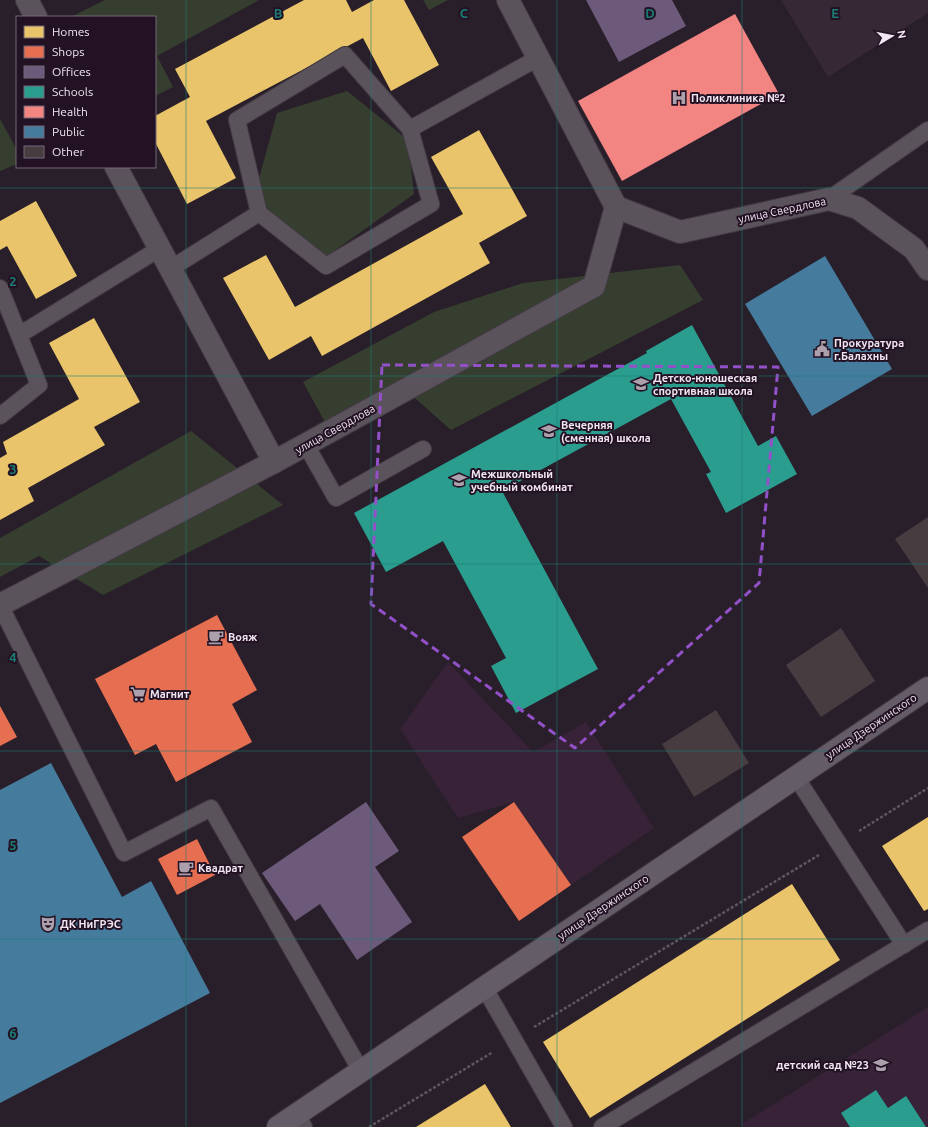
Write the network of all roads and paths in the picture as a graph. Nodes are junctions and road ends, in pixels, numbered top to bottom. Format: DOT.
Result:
graph roads {
  1 [pos="26,0"];
  2 [pos="508,0"];
  3 [pos="35,16"];
  4 [pos="538,58"];
  5 [pos="410,129"];
  6 [pos="928,130"];
  7 [pos="117,168"];
  8 [pos="829,199"];
  9 [pos="616,207"];
  10 [pos="259,213"];
  11 [pos="159,249"];
  12 [pos="170,269"];
  13 [pos="928,269"];
  14 [pos="0,288"];
  15 [pos="19,335"];
  16 [pos="0,416"];
  17 [pos="306,445"];
  18 [pos="423,449"];
  19 [pos="274,462"];
  20 [pos="0,605"];
  21 [pos="928,688"];
  22 [pos="796,777"];
  23 [pos="928,788"];
  24 [pos="838,843"];
  25 [pos="928,930"];
  26 [pos="904,945"];
  27 [pos="484,987"];
  28 [pos="514,1039"];
  29 [pos="361,1071"];
  30 [pos="300,1121"];
  31 [pos="278,1127"];
  32 [pos="369,1127"];
  33 [pos="564,1127"];
  34 [pos="602,1127"];
  1 -- 3 [label="street"];
  2 -- 4 [label="street"];
  4 -- 5 [label="lane"];
  4 -- 9 [label="street"];
  5 -- 10 [label="lane"];
  5 -- 10 [label="lane"];
  6 -- 8 [label="lane"];
  7 -- 11 [label="street"];
  8 -- 9 [label="street, улица Свердлова"];
  8 -- 13 [label="street, улица Свердлова"];
  9 -- 17 [label="street, улица Свердлова"];
  10 -- 12 [label="lane"];
  11 -- 12 [label="street"];
  11 -- 15 [label="lane"];
  12 -- 19 [label="street"];
  14 -- 15 [label="lane"];
  15 -- 16 [label="lane"];
  17 -- 18 [label="lane"];
  17 -- 19 [label="street, улица Свердлова"];
  19 -- 20 [label="street, улица Свердлова"];
  20 -- 29 [label="lane"];
  21 -- 22 [label="main road, улица Дзержинского"];
  22 -- 24 [label="lane"];
  22 -- 27 [label="main road, улица Дзержинского"];
  23 -- 24 [label="path"];
  24 -- 26 [label="lane"];
  24 -- 28 [label="path"];
  25 -- 26 [label="lane"];
  26 -- 34 [label="lane"];
  27 -- 28 [label="lane"];
  27 -- 29 [label="main road, улица Дзержинского"];
  28 -- 32 [label="path"];
  28 -- 33 [label="lane"];
  29 -- 30 [label="main road, улица Дзержинского"];
  30 -- 31 [label="main road, улица Дзержинского"];
}
